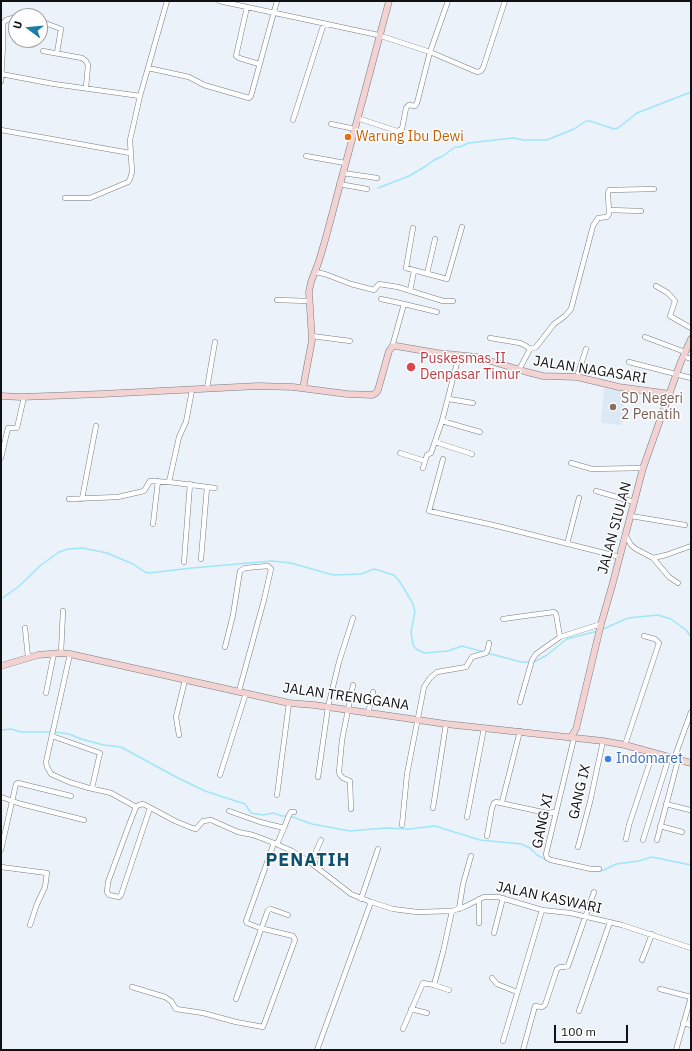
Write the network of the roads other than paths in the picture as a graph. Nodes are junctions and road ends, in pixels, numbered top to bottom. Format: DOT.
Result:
graph roads {
  1 [pos="167,1"];
  2 [pos="219,1"];
  3 [pos="277,1"];
  4 [pos="388,1"];
  5 [pos="448,1"];
  6 [pos="505,1"];
  7 [pos="247,7"];
  8 [pos="273,13"];
  9 [pos="8,19"];
  10 [pos="48,24"];
  11 [pos="324,24"];
  12 [pos="378,35"];
  13 [pos="2,45"];
  14 [pos="43,51"];
  15 [pos="430,52"];
  16 [pos="57,53"];
  17 [pos="259,64"];
  18 [pos="148,68"];
  19 [pos="1,74"];
  20 [pos="1,81"];
  21 [pos="86,88"];
  22 [pos="140,96"];
  23 [pos="358,118"];
  24 [pos="293,120"];
  25 [pos="331,124"];
  26 [pos="355,129"];
  27 [pos="1,130"];
  28 [pos="130,153"];
  29 [pos="306,156"];
  30 [pos="345,163"];
  31 [pos="343,173"];
  32 [pos="377,178"];
  33 [pos="339,184"];
  34 [pos="367,189"];
  35 [pos="654,189"];
  36 [pos="65,198"];
  37 [pos="609,210"];
  38 [pos="641,211"];
  39 [pos="462,227"];
  40 [pos="413,228"];
  41 [pos="435,239"];
  42 [pos="414,271"];
  43 [pos="315,272"];
  44 [pos="427,274"];
  45 [pos="656,286"];
  46 [pos="410,291"];
  47 [pos="381,299"];
  48 [pos="277,300"];
  49 [pos="309,301"];
  50 [pos="453,301"];
  51 [pos="404,304"];
  52 [pos="437,312"];
  53 [pos="691,328"];
  54 [pos="312,336"];
  55 [pos="645,337"];
  56 [pos="490,338"];
  57 [pos="691,339"];
  58 [pos="350,340"];
  59 [pos="215,342"];
  60 [pos="392,347"];
  61 [pos="530,349"];
  62 [pos="586,349"];
  63 [pos="684,354"];
  64 [pos="459,355"];
  65 [pos="691,359"];
  66 [pos="629,362"];
  67 [pos="519,370"];
  68 [pos="677,374"];
  69 [pos="577,377"];
  70 [pos="691,378"];
  71 [pos="207,388"];
  72 [pos="303,388"];
  73 [pos="192,390"];
  74 [pos="670,394"];
  75 [pos="1,396"];
  76 [pos="24,397"];
  77 [pos="449,399"];
  78 [pos="473,403"];
  79 [pos="442,421"];
  80 [pos="96,426"];
  81 [pos="480,432"];
  82 [pos="435,442"];
  83 [pos="400,453"];
  84 [pos="472,454"];
  85 [pos="1,458"];
  86 [pos="443,459"];
  87 [pos="425,461"];
  88 [pos="571,463"];
  89 [pos="423,468"];
  90 [pos="643,468"];
  91 [pos="158,481"];
  92 [pos="169,482"];
  93 [pos="190,484"];
  94 [pos="207,487"];
  95 [pos="215,488"];
  96 [pos="596,491"];
  97 [pos="579,498"];
  98 [pos="69,499"];
  99 [pos="82,499"];
  100 [pos="634,502"];
  101 [pos="630,516"];
  102 [pos="153,524"];
  103 [pos="684,525"];
  104 [pos="625,538"];
  105 [pos="567,544"];
  106 [pos="691,546"];
  107 [pos="621,555"];
  108 [pos="653,558"];
  109 [pos="201,559"];
  110 [pos="184,562"];
  111 [pos="678,583"];
  112 [pos="63,611"];
  113 [pos="354,618"];
  114 [pos="503,619"];
  115 [pos="601,624"];
  116 [pos="25,628"];
  117 [pos="644,636"];
  118 [pos="560,637"];
  119 [pos="489,643"];
  120 [pos="225,647"];
  121 [pos="57,653"];
  122 [pos="70,654"];
  123 [pos="28,657"];
  124 [pos="1,666"];
  125 [pos="185,680"];
  126 [pos="353,685"];
  127 [pos="239,691"];
  128 [pos="373,692"];
  129 [pos="46,693"];
  130 [pos="246,693"];
  131 [pos="520,702"];
  132 [pos="289,703"];
  133 [pos="328,707"];
  134 [pos="348,710"];
  135 [pos="691,712"];
  136 [pos="368,714"];
  137 [pos="417,719"];
  138 [pos="446,724"];
  139 [pos="484,728"];
  140 [pos="520,731"];
  141 [pos="179,735"];
  142 [pos="52,736"];
  143 [pos="574,738"];
  144 [pos="603,741"];
  145 [pos="625,745"];
  146 [pos="653,753"];
  147 [pos="674,758"];
  148 [pos="691,763"];
  149 [pos="220,774"];
  150 [pos="318,777"];
  151 [pos="92,788"];
  152 [pos="277,795"];
  153 [pos="71,796"];
  154 [pos="1,797"];
  155 [pos="12,801"];
  156 [pos="502,802"];
  157 [pos="666,804"];
  158 [pos="136,807"];
  159 [pos="150,808"];
  160 [pos="433,808"];
  161 [pos="351,809"];
  162 [pos="690,810"];
  163 [pos="229,811"];
  164 [pos="294,812"];
  165 [pos="555,812"];
  166 [pos="467,817"];
  167 [pos="84,820"];
  168 [pos="402,825"];
  169 [pos="660,826"];
  170 [pos="284,828"];
  171 [pos="682,832"];
  172 [pos="487,836"];
  173 [pos="626,839"];
  174 [pos="321,840"];
  175 [pos="643,840"];
  176 [pos="657,840"];
  177 [pos="275,843"];
  178 [pos="578,847"];
  179 [pos="378,849"];
  180 [pos="1,850"];
  181 [pos="471,856"];
  182 [pos="321,858"];
  183 [pos="311,863"];
  184 [pos="1,867"];
  185 [pos="318,869"];
  186 [pos="599,869"];
  187 [pos="594,892"];
  188 [pos="503,898"];
  189 [pos="361,899"];
  190 [pos="479,899"];
  191 [pos="371,902"];
  192 [pos="459,909"];
  193 [pos="542,910"];
  194 [pos="452,911"];
  195 [pos="288,915"];
  196 [pos="585,916"];
  197 [pos="610,922"];
  198 [pos="479,923"];
  199 [pos="30,925"];
  200 [pos="260,928"];
  201 [pos="494,933"];
  202 [pos="652,934"];
  203 [pos="691,948"];
  204 [pos="642,960"];
  205 [pos="492,978"];
  206 [pos="434,985"];
  207 [pos="132,987"];
  208 [pos="660,989"];
  209 [pos="449,990"];
  210 [pos="517,992"];
  211 [pos="691,997"];
  212 [pos="236,998"];
  213 [pos="411,1009"];
  214 [pos="579,1011"];
  215 [pos="427,1013"];
  216 [pos="683,1023"];
  217 [pos="691,1025"];
  218 [pos="402,1029"];
  219 [pos="503,1041"];
  220 [pos="317,1050"];
  221 [pos="522,1050"];
  222 [pos="676,1050"];
  1 -- 18 [label="street"];
  2 -- 7 [label="street"];
  3 -- 8 [label="street"];
  4 -- 12 [label="street"];
  5 -- 15 [label="street"];
  6 -- 15 [label="street"];
  7 -- 8 [label="street"];
  7 -- 17 [label="street"];
  8 -- 11 [label="street"];
  8 -- 17 [label="street"];
  9 -- 13 [label="street"];
  10 -- 16 [label="street"];
  11 -- 12 [label="street"];
  11 -- 24 [label="street"];
  12 -- 15 [label="street"];
  12 -- 23 [label="street"];
  13 -- 19 [label="street"];
  14 -- 16 [label="street"];
  15 -- 23 [label="street"];
  16 -- 21 [label="street"];
  17 -- 18 [label="street"];
  18 -- 22 [label="street"];
  19 -- 20 [label="street"];
  19 -- 21 [label="street"];
  21 -- 22 [label="street"];
  22 -- 28 [label="street"];
  23 -- 26 [label="street"];
  25 -- 26 [label="street"];
  26 -- 30 [label="street"];
  27 -- 28 [label="street"];
  28 -- 36 [label="street"];
  29 -- 30 [label="street"];
  30 -- 31 [label="street"];
  31 -- 32 [label="street"];
  31 -- 33 [label="street"];
  33 -- 34 [label="street"];
  33 -- 43 [label="street"];
  35 -- 37 [label="street"];
  37 -- 38 [label="street"];
  37 -- 61 [label="street"];
  39 -- 44 [label="street"];
  40 -- 42 [label="street"];
  41 -- 44 [label="street"];
  42 -- 44 [label="street"];
  42 -- 46 [label="street"];
  43 -- 46 [label="street"];
  43 -- 49 [label="street"];
  45 -- 53 [label="street"];
  46 -- 50 [label="street"];
  47 -- 51 [label="street"];
  48 -- 49 [label="street"];
  49 -- 54 [label="street"];
  51 -- 52 [label="street"];
  51 -- 60 [label="street"];
  54 -- 58 [label="street"];
  54 -- 72 [label="street"];
  55 -- 63 [label="street"];
  56 -- 61 [label="street"];
  57 -- 63 [label="street, JALAN SIULAN"];
  59 -- 71 [label="street"];
  60 -- 64 [label="street, JALAN NAGASARI"];
  60 -- 72 [label="street"];
  61 -- 67 [label="street"];
  62 -- 69 [label="street"];
  63 -- 65 [label="street"];
  63 -- 68 [label="street, JALAN SIULAN"];
  64 -- 67 [label="street, JALAN NAGASARI"];
  64 -- 77 [label="street"];
  66 -- 68 [label="street"];
  67 -- 69 [label="street, JALAN NAGASARI"];
  68 -- 70 [label="street"];
  68 -- 74 [label="street, JALAN SIULAN"];
  69 -- 74 [label="street, JALAN NAGASARI"];
  71 -- 72 [label="street"];
  71 -- 73 [label="street"];
  73 -- 76 [label="street"];
  73 -- 92 [label="street"];
  74 -- 90 [label="street, JALAN SIULAN"];
  75 -- 76 [label="street"];
  76 -- 85 [label="street"];
  77 -- 78 [label="street"];
  77 -- 79 [label="street"];
  79 -- 81 [label="street"];
  79 -- 82 [label="street"];
  80 -- 99 [label="street"];
  82 -- 84 [label="street"];
  82 -- 87 [label="street"];
  83 -- 87 [label="street"];
  86 -- 105 [label="street"];
  87 -- 89 [label="street"];
  88 -- 90 [label="street"];
  90 -- 100 [label="street, JALAN SIULAN"];
  91 -- 92 [label="street"];
  91 -- 99 [label="street"];
  91 -- 102 [label="street"];
  92 -- 93 [label="street"];
  93 -- 94 [label="street"];
  93 -- 110 [label="street"];
  94 -- 95 [label="street"];
  94 -- 109 [label="street"];
  96 -- 100 [label="street"];
  97 -- 105 [label="street"];
  98 -- 99 [label="street"];
  100 -- 101 [label="street, JALAN SIULAN"];
  101 -- 103 [label="street"];
  101 -- 104 [label="street, JALAN SIULAN"];
  104 -- 107 [label="street, JALAN SIULAN"];
  104 -- 108 [label="street"];
  105 -- 107 [label="street"];
  106 -- 108 [label="street"];
  107 -- 115 [label="street, JALAN SIULAN"];
  108 -- 111 [label="street"];
  112 -- 121 [label="street"];
  113 -- 133 [label="street"];
  114 -- 118 [label="street"];
  115 -- 118 [label="street"];
  115 -- 143 [label="street, JALAN SIULAN"];
  116 -- 123 [label="street"];
  117 -- 145 [label="street"];
  118 -- 131 [label="street"];
  119 -- 137 [label="street"];
  120 -- 127 [label="street"];
  121 -- 122 [label="street, JALAN TRENGGANA"];
  121 -- 123 [label="street, JALAN TRENGGANA"];
  121 -- 129 [label="street"];
  122 -- 125 [label="street, JALAN TRENGGANA"];
  122 -- 142 [label="street"];
  123 -- 124 [label="street, JALAN TRENGGANA"];
  125 -- 127 [label="street, JALAN TRENGGANA"];
  125 -- 141 [label="street"];
  126 -- 134 [label="street"];
  127 -- 130 [label="street, JALAN TRENGGANA"];
  128 -- 136 [label="street"];
  130 -- 132 [label="street, JALAN TRENGGANA"];
  130 -- 149 [label="street"];
  132 -- 133 [label="street, JALAN TRENGGANA"];
  132 -- 152 [label="street"];
  133 -- 134 [label="street, JALAN TRENGGANA"];
  133 -- 150 [label="street"];
  134 -- 136 [label="street, JALAN TRENGGANA"];
  134 -- 161 [label="street"];
  135 -- 147 [label="street"];
  136 -- 137 [label="street, JALAN TRENGGANA"];
  137 -- 138 [label="street, JALAN TRENGGANA"];
  137 -- 168 [label="street"];
  138 -- 139 [label="street, JALAN TRENGGANA"];
  138 -- 160 [label="street"];
  139 -- 140 [label="street, JALAN TRENGGANA"];
  139 -- 166 [label="street"];
  140 -- 143 [label="street, JALAN TRENGGANA"];
  140 -- 156 [label="street"];
  142 -- 151 [label="street"];
  142 -- 151 [label="street"];
  143 -- 144 [label="street, JALAN TRENGGANA"];
  143 -- 165 [label="street, GANG XI"];
  144 -- 145 [label="street, JALAN TRENGGANA"];
  144 -- 178 [label="street, GANG IX"];
  145 -- 146 [label="street, JALAN TRENGGANA"];
  146 -- 147 [label="street, JALAN TRENGGANA"];
  146 -- 173 [label="street"];
  147 -- 148 [label="street, JALAN TRENGGANA"];
  147 -- 157 [label="street"];
  147 -- 175 [label="street"];
  151 -- 158 [label="street"];
  153 -- 155 [label="street"];
  154 -- 155 [label="street"];
  155 -- 167 [label="street"];
  155 -- 180 [label="street"];
  156 -- 165 [label="street"];
  156 -- 172 [label="street"];
  157 -- 162 [label="street"];
  157 -- 169 [label="street"];
  158 -- 159 [label="street"];
  158 -- 159 [label="street"];
  159 -- 177 [label="street, JALAN KASWARI"];
  163 -- 170 [label="street"];
  164 -- 170 [label="street"];
  165 -- 186 [label="street, GANG XI"];
  169 -- 171 [label="street"];
  169 -- 176 [label="street"];
  170 -- 177 [label="street"];
  174 -- 183 [label="street"];
  177 -- 183 [label="street, JALAN KASWARI"];
  177 -- 200 [label="street"];
  179 -- 189 [label="street"];
  181 -- 192 [label="street"];
  182 -- 185 [label="street"];
  183 -- 185 [label="street, JALAN KASWARI"];
  184 -- 199 [label="street"];
  185 -- 189 [label="street, JALAN KASWARI"];
  187 -- 196 [label="street"];
  188 -- 190 [label="street, JALAN KASWARI"];
  188 -- 193 [label="street, JALAN KASWARI"];
  188 -- 201 [label="street"];
  189 -- 191 [label="street, JALAN KASWARI"];
  190 -- 192 [label="street, JALAN KASWARI"];
  190 -- 198 [label="street"];
  191 -- 194 [label="street, JALAN KASWARI"];
  191 -- 220 [label="street"];
  192 -- 194 [label="street, JALAN KASWARI"];
  193 -- 196 [label="street, JALAN KASWARI"];
  193 -- 210 [label="street"];
  194 -- 206 [label="street"];
  195 -- 200 [label="street"];
  196 -- 197 [label="street, JALAN KASWARI"];
  196 -- 221 [label="street"];
  197 -- 202 [label="street, JALAN KASWARI"];
  197 -- 214 [label="street"];
  200 -- 207 [label="street"];
  200 -- 212 [label="street"];
  202 -- 203 [label="street, JALAN KASWARI"];
  202 -- 204 [label="street"];
  205 -- 210 [label="street"];
  206 -- 209 [label="street"];
  206 -- 213 [label="street"];
  208 -- 211 [label="street"];
  210 -- 219 [label="street"];
  211 -- 216 [label="street"];
  213 -- 215 [label="street"];
  213 -- 218 [label="street"];
  216 -- 217 [label="street"];
  216 -- 222 [label="street"];
}
